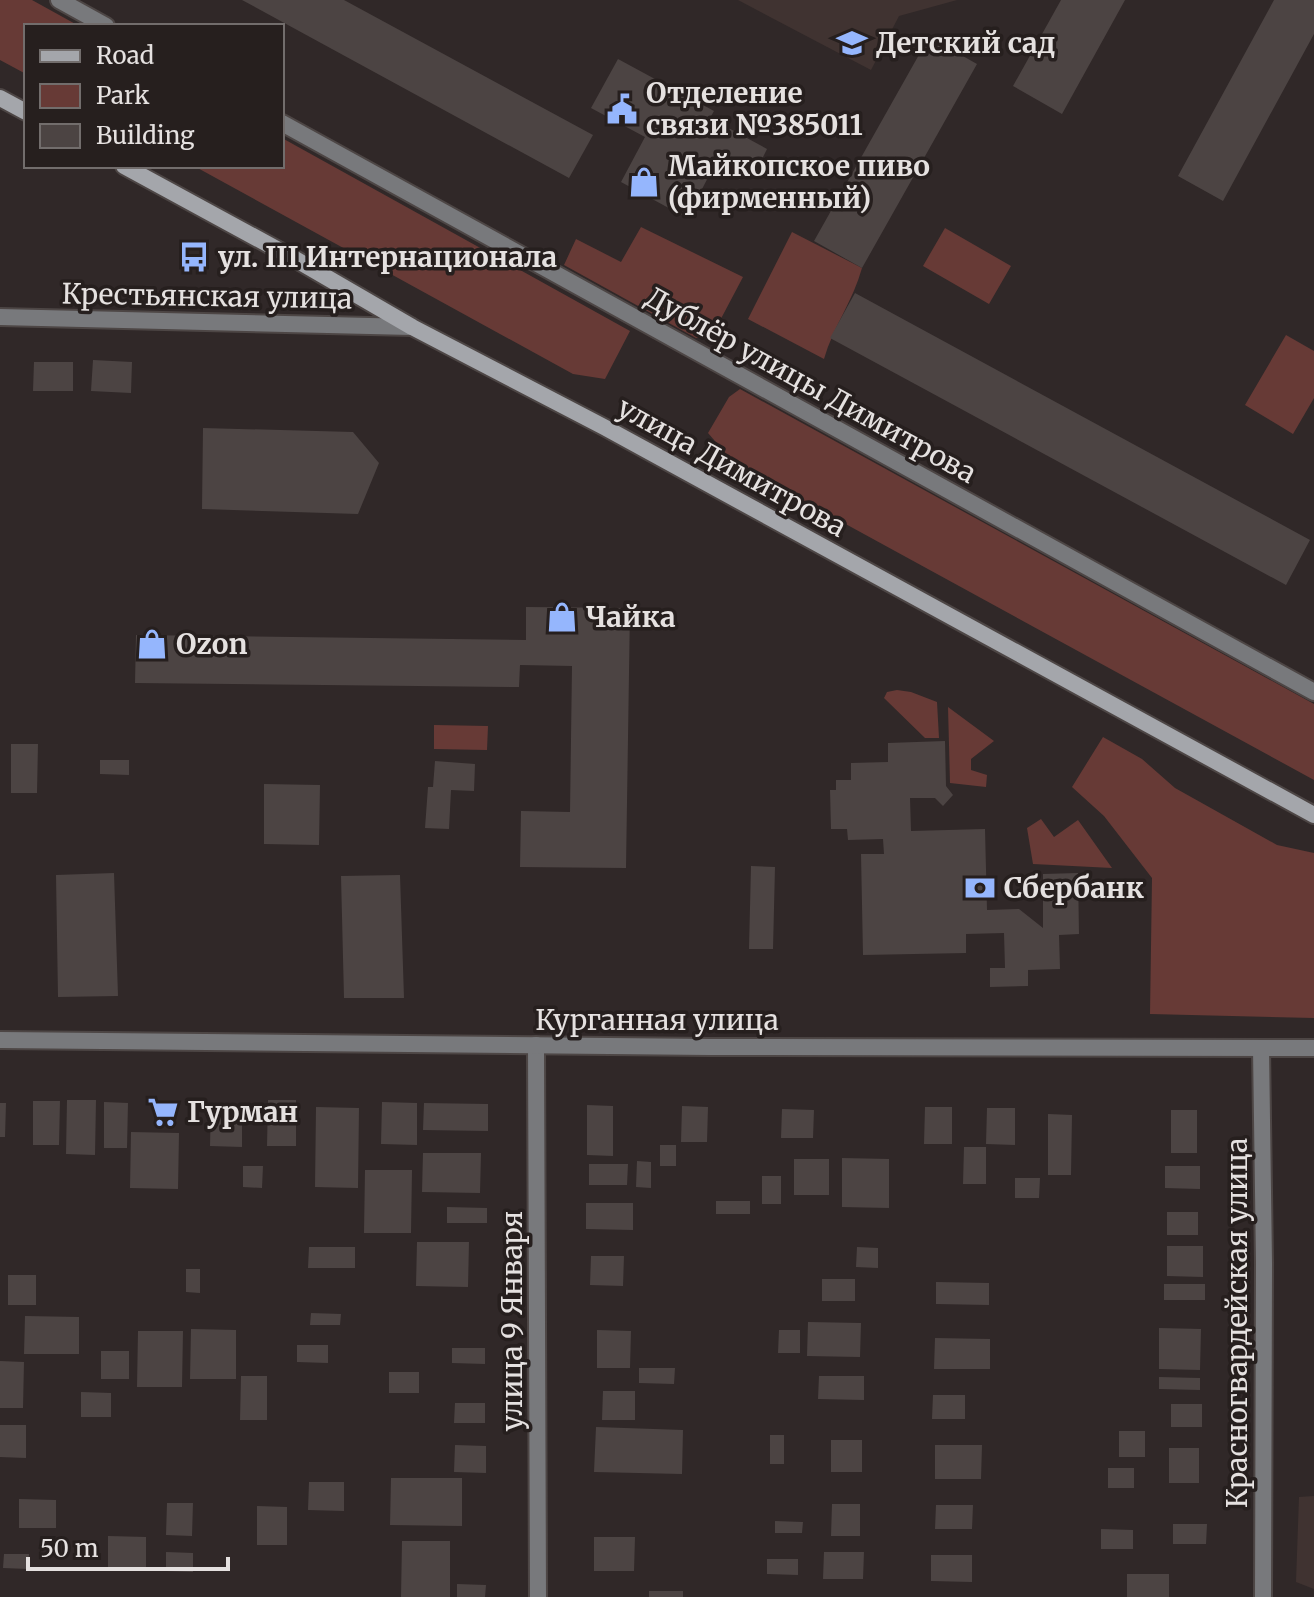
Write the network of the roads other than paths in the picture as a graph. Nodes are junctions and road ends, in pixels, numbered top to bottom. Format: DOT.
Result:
graph roads {
  1 [pos="59,0"];
  2 [pos="102,24"];
  3 [pos="0,98"];
  4 [pos="24,111"];
  5 [pos="284,124"];
  6 [pos="128,168"];
  7 [pos="0,317"];
  8 [pos="412,327"];
  9 [pos="1314,692"];
  10 [pos="1314,815"];
  11 [pos="0,1040"];
  12 [pos="536,1045"];
  13 [pos="1261,1048"];
  14 [pos="1314,1048"];
  15 [pos="538,1597"];
  16 [pos="1263,1597"];
  1 -- 2 [label="street"];
  3 -- 4 [label="main road"];
  5 -- 9 [label="street, Дублёр улицы Димитрова"];
  6 -- 8 [label="main road, улица Димитрова"];
  7 -- 8 [label="street, Крестьянская улица"];
  8 -- 10 [label="main road, улица Димитрова"];
  11 -- 12 [label="street, Курганная улица"];
  12 -- 13 [label="street, Курганная улица"];
  12 -- 15 [label="street, улица 9 Января"];
  13 -- 14 [label="street, Курганная улица"];
  13 -- 16 [label="street, Красногвардейская улица"];
}
